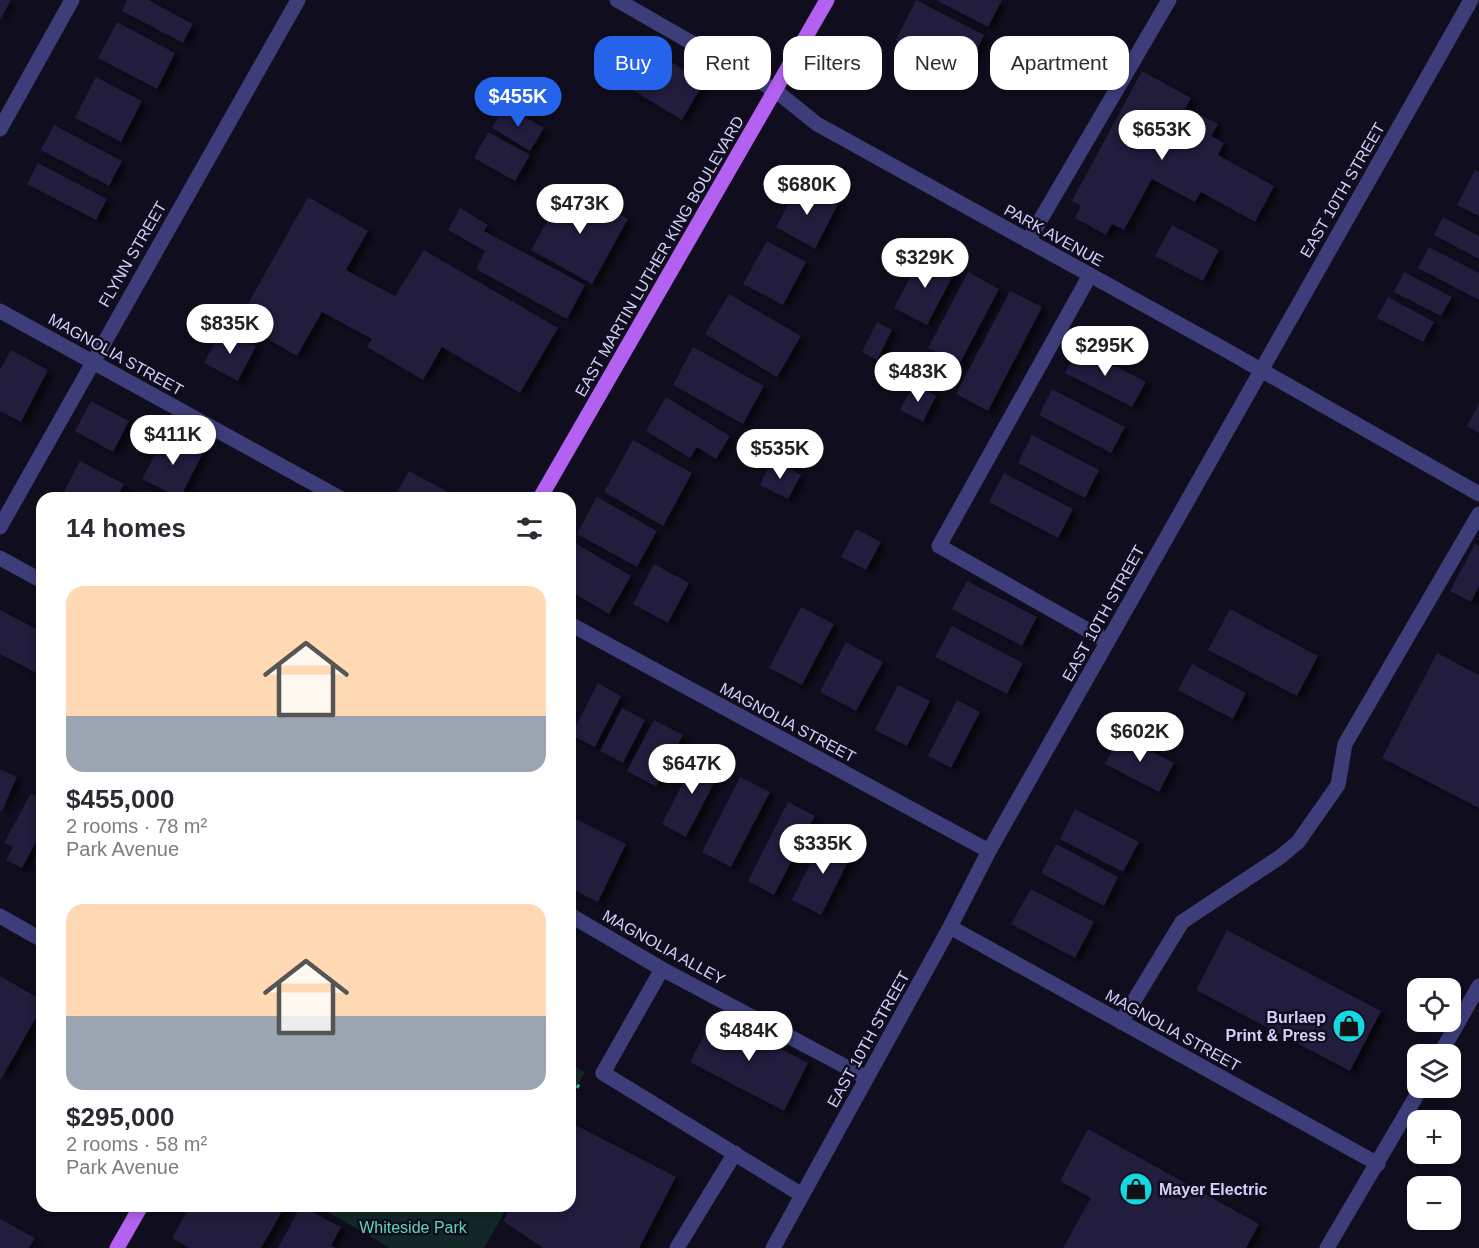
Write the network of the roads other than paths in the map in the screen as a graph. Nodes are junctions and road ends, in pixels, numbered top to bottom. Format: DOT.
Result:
graph roads {
  1 [pos="72,0"];
  2 [pos="298,0"];
  3 [pos="617,0"];
  4 [pos="827,0"];
  5 [pos="1169,0"];
  6 [pos="1471,0"];
  7 [pos="776,91"];
  8 [pos="0,129"];
  9 [pos="1028,241"];
  10 [pos="1090,275"];
  11 [pos="0,310"];
  12 [pos="92,361"];
  13 [pos="1261,370"];
  14 [pos="329,492"];
  15 [pos="543,492"];
  16 [pos="1479,494"];
  17 [pos="1479,514"];
  18 [pos="0,527"];
  19 [pos="0,558"];
  20 [pos="36,578"];
  21 [pos="576,627"];
  22 [pos="1107,641"];
  23 [pos="989,851"];
  24 [pos="0,916"];
  25 [pos="576,919"];
  26 [pos="950,927"];
  27 [pos="36,937"];
  28 [pos="662,969"];
  29 [pos="1479,986"];
  30 [pos="1121,1022"];
  31 [pos="1446,1044"];
  32 [pos="867,1078"];
  33 [pos="1415,1098"];
  34 [pos="735,1153"];
  35 [pos="1378,1164"];
  36 [pos="802,1195"];
  37 [pos="138,1212"];
  38 [pos="117,1248"];
  39 [pos="677,1248"];
  40 [pos="773,1248"];
  41 [pos="1328,1248"];
  1 -- 8 [label="street"];
  2 -- 12 [label="street, FLYNN STREET"];
  3 -- 7 [label="street, PARK AVENUE"];
  4 -- 7 [label="main road, EAST MARTIN LUTHER KING BOULEVARD"];
  5 -- 9 [label="street"];
  6 -- 13 [label="street, EAST 10TH STREET"];
  7 -- 9 [label="street, PARK AVENUE"];
  7 -- 15 [label="main road, EAST MARTIN LUTHER KING BOULEVARD"];
  9 -- 10 [label="street, PARK AVENUE"];
  10 -- 13 [label="street, PARK AVENUE"];
  10 -- 22 [label="street"];
  11 -- 12 [label="street, MAGNOLIA STREET"];
  12 -- 14 [label="street, MAGNOLIA STREET"];
  12 -- 18 [label="street, FLYNN STREET"];
  13 -- 16 [label="street, PARK AVENUE"];
  13 -- 22 [label="street, EAST 10TH STREET"];
  17 -- 30 [label="street"];
  19 -- 20 [label="street"];
  21 -- 23 [label="street, MAGNOLIA STREET"];
  22 -- 23 [label="street, EAST 10TH STREET"];
  23 -- 26 [label="street, EAST 10TH STREET"];
  24 -- 27 [label="street"];
  25 -- 28 [label="street, MAGNOLIA ALLEY"];
  26 -- 30 [label="street, MAGNOLIA STREET"];
  26 -- 32 [label="street, EAST 10TH STREET"];
  28 -- 32 [label="street, MAGNOLIA ALLEY"];
  28 -- 34 [label="street"];
  29 -- 31 [label="street"];
  30 -- 35 [label="street, MAGNOLIA STREET"];
  32 -- 36 [label="street, EAST 10TH STREET"];
  33 -- 35 [label="street"];
  34 -- 36 [label="street"];
  34 -- 39 [label="street"];
  35 -- 41 [label="street"];
  36 -- 40 [label="street, EAST 10TH STREET"];
  37 -- 38 [label="main road"];
}
